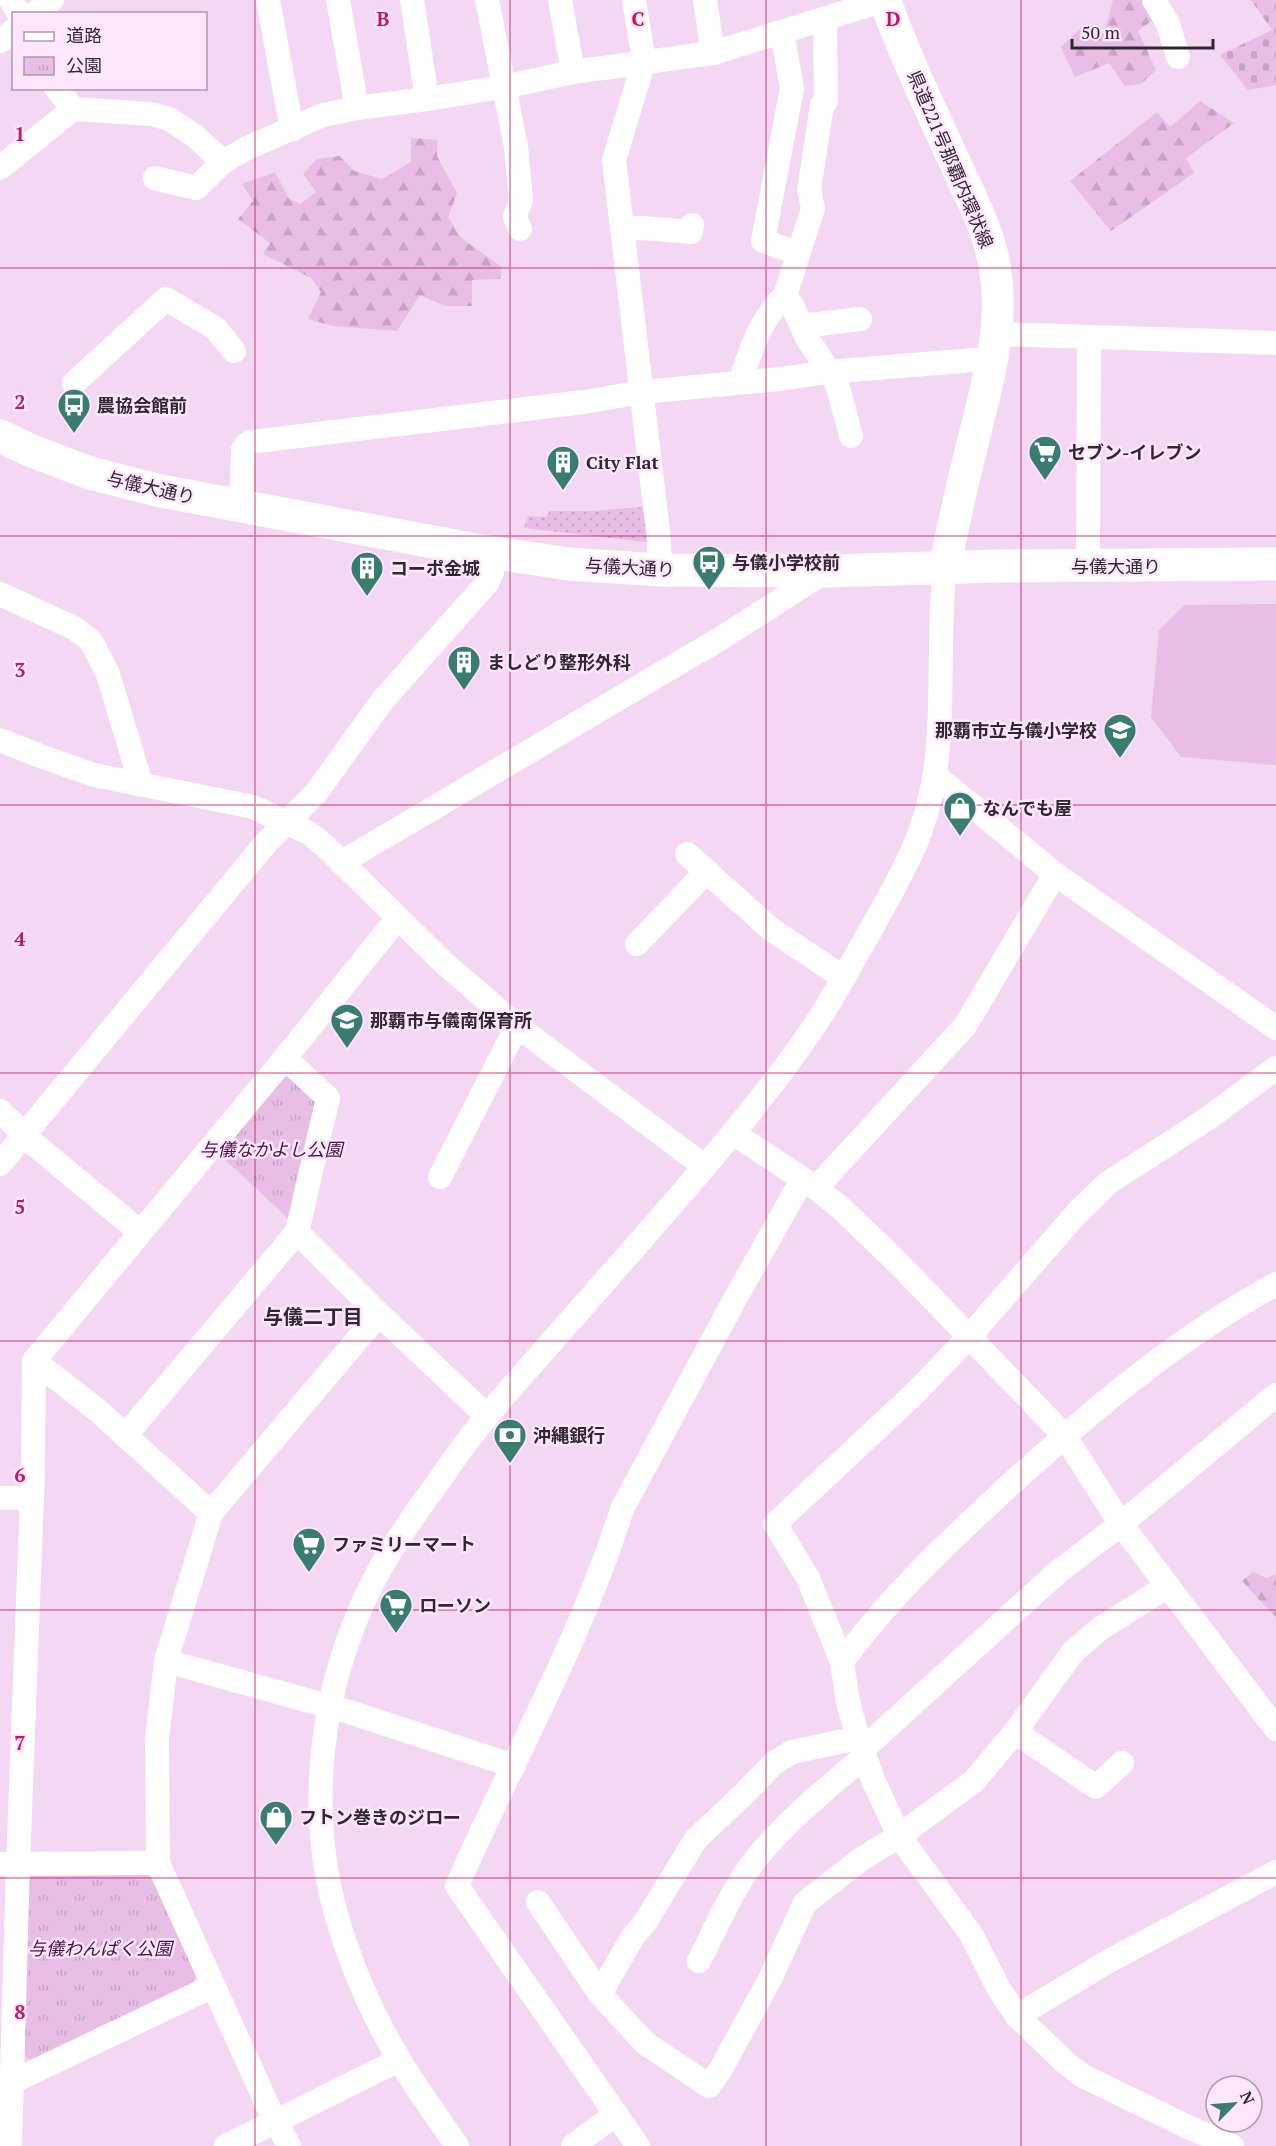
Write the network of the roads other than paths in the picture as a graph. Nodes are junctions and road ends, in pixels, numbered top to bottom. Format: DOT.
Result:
graph roads {
  1 [pos="11,0"];
  2 [pos="52,0"];
  3 [pos="268,0"];
  4 [pos="338,0"];
  5 [pos="412,0"];
  6 [pos="487,0"];
  7 [pos="560,0"];
  8 [pos="634,0"];
  9 [pos="705,0"];
  10 [pos="885,0"];
  11 [pos="1157,1"];
  12 [pos="37,12"];
  13 [pos="825,21"];
  14 [pos="11,31"];
  15 [pos="782,33"];
  16 [pos="713,53"];
  17 [pos="1178,57"];
  18 [pos="645,61"];
  19 [pos="573,72"];
  20 [pos="503,87"];
  21 [pos="58,90"];
  22 [pos="427,99"];
  23 [pos="357,108"];
  24 [pos="73,109"];
  25 [pos="292,130"];
  26 [pos="223,162"];
  27 [pos="0,168"];
  28 [pos="155,178"];
  29 [pos="692,225"];
  30 [pos="520,229"];
  31 [pos="622,230"];
  32 [pos="798,253"];
  33 [pos="785,296"];
  34 [pos="860,319"];
  35 [pos="802,326"];
  36 [pos="1089,337"];
  37 [pos="1276,344"];
  38 [pos="995,348"];
  39 [pos="234,351"];
  40 [pos="828,372"];
  41 [pos="740,381"];
  42 [pos="74,383"];
  43 [pos="642,392"];
  44 [pos="0,436"];
  45 [pos="851,436"];
  46 [pos="241,505"];
  47 [pos="494,553"];
  48 [pos="1276,564"];
  49 [pos="1088,566"];
  50 [pos="945,567"];
  51 [pos="660,570"];
  52 [pos="826,571"];
  53 [pos="0,594"];
  54 [pos="0,740"];
  55 [pos="936,776"];
  56 [pos="141,784"];
  57 [pos="286,821"];
  58 [pos="687,854"];
  59 [pos="342,862"];
  60 [pos="707,872"];
  61 [pos="1055,874"];
  62 [pos="397,919"];
  63 [pos="637,944"];
  64 [pos="844,978"];
  65 [pos="518,1026"];
  66 [pos="1276,1028"];
  67 [pos="285,1058"];
  68 [pos="1276,1068"];
  69 [pos="0,1111"];
  70 [pos="733,1133"];
  71 [pos="24,1134"];
  72 [pos="0,1164"];
  73 [pos="704,1166"];
  74 [pos="440,1177"];
  75 [pos="809,1184"];
  76 [pos="140,1232"];
  77 [pos="297,1232"];
  78 [pos="1276,1284"];
  79 [pos="379,1314"];
  80 [pos="969,1337"];
  81 [pos="34,1361"];
  82 [pos="1276,1395"];
  83 [pos="487,1416"];
  84 [pos="1064,1435"];
  85 [pos="125,1436"];
  86 [pos="0,1498"];
  87 [pos="32,1498"];
  88 [pos="211,1513"];
  89 [pos="1121,1524"];
  90 [pos="1168,1586"];
  91 [pos="166,1661"];
  92 [pos="842,1662"];
  93 [pos="330,1707"];
  94 [pos="1276,1729"];
  95 [pos="1015,1732"];
  96 [pos="862,1748"];
  97 [pos="1122,1763"];
  98 [pos="514,1766"];
  99 [pos="899,1836"];
  100 [pos="158,1863"];
  101 [pos="9,1864"];
  102 [pos="1276,1872"];
  103 [pos="538,1902"];
  104 [pos="699,1961"];
  105 [pos="213,1986"];
  106 [pos="600,1995"];
  107 [pos="1017,2016"];
  108 [pos="399,2060"];
  109 [pos="12,2082"];
  110 [pos="616,2114"];
  111 [pos="275,2122"];
  112 [pos="10,2146"];
  113 [pos="226,2146"];
  114 [pos="289,2146"];
  115 [pos="457,2146"];
  116 [pos="573,2146"];
  117 [pos="638,2146"];
  118 [pos="1232,2146"];
  1 -- 14 [label="street"];
  2 -- 12 [label="street"];
  3 -- 25 [label="street"];
  4 -- 23 [label="street"];
  5 -- 22 [label="street"];
  6 -- 20 [label="street"];
  7 -- 19 [label="street"];
  8 -- 18 [label="street"];
  9 -- 16 [label="street"];
  10 -- 13 [label="street"];
  10 -- 38 [label="main road, 県道221号那覇内環状線"];
  11 -- 17 [label="street"];
  13 -- 15 [label="street"];
  13 -- 32 [label="street"];
  15 -- 16 [label="street"];
  15 -- 32 [label="street"];
  16 -- 18 [label="street"];
  18 -- 19 [label="street"];
  18 -- 31 [label="street"];
  19 -- 20 [label="street"];
  20 -- 22 [label="street"];
  20 -- 30 [label="street"];
  21 -- 24 [label="street"];
  22 -- 23 [label="street"];
  23 -- 25 [label="street"];
  24 -- 26 [label="street"];
  24 -- 27 [label="street"];
  25 -- 26 [label="street"];
  26 -- 28 [label="street"];
  29 -- 31 [label="street"];
  31 -- 43 [label="street"];
  32 -- 33 [label="street"];
  33 -- 35 [label="street"];
  33 -- 41 [label="street"];
  34 -- 35 [label="street"];
  35 -- 40 [label="street"];
  36 -- 37 [label="street"];
  36 -- 38 [label="street"];
  36 -- 49 [label="street"];
  38 -- 40 [label="street"];
  38 -- 50 [label="main road, 県道221号那覇内環状線"];
  39 -- 42 [label="street"];
  40 -- 41 [label="street"];
  40 -- 45 [label="street"];
  41 -- 43 [label="street"];
  43 -- 46 [label="street"];
  43 -- 51 [label="street"];
  44 -- 46 [label="highway, 与儀大通り"];
  46 -- 47 [label="highway, 与儀大通り"];
  47 -- 51 [label="highway, 与儀大通り"];
  47 -- 57 [label="street"];
  48 -- 49 [label="highway, 与儀大通り"];
  49 -- 50 [label="highway, 与儀大通り"];
  50 -- 52 [label="highway, 与儀大通り"];
  50 -- 55 [label="street"];
  51 -- 52 [label="highway, 与儀大通り"];
  52 -- 59 [label="street"];
  53 -- 56 [label="street"];
  54 -- 56 [label="street"];
  55 -- 61 [label="street"];
  55 -- 64 [label="street"];
  56 -- 57 [label="street"];
  57 -- 59 [label="street"];
  57 -- 71 [label="street"];
  58 -- 60 [label="street"];
  59 -- 62 [label="street"];
  60 -- 63 [label="street"];
  60 -- 64 [label="street"];
  61 -- 66 [label="street"];
  61 -- 75 [label="street"];
  62 -- 65 [label="street"];
  62 -- 67 [label="street"];
  64 -- 70 [label="street"];
  65 -- 73 [label="street"];
  65 -- 74 [label="street"];
  67 -- 76 [label="street"];
  67 -- 77 [label="street"];
  68 -- 80 [label="street"];
  69 -- 71 [label="street"];
  70 -- 73 [label="street"];
  70 -- 75 [label="street"];
  71 -- 72 [label="street"];
  71 -- 76 [label="street"];
  73 -- 83 [label="street"];
  75 -- 80 [label="street"];
  75 -- 98 [label="street"];
  76 -- 81 [label="street"];
  77 -- 79 [label="street"];
  77 -- 85 [label="street"];
  78 -- 84 [label="street"];
  79 -- 83 [label="street"];
  79 -- 88 [label="street"];
  80 -- 84 [label="street"];
  80 -- 92 [label="street"];
  81 -- 85 [label="street"];
  81 -- 87 [label="street"];
  82 -- 89 [label="street"];
  83 -- 93 [label="street"];
  84 -- 89 [label="street"];
  84 -- 92 [label="street"];
  85 -- 88 [label="street"];
  86 -- 87 [label="street"];
  87 -- 101 [label="street"];
  88 -- 91 [label="street"];
  89 -- 90 [label="street"];
  89 -- 96 [label="street"];
  90 -- 94 [label="street"];
  90 -- 95 [label="street"];
  91 -- 93 [label="street"];
  91 -- 100 [label="street"];
  92 -- 96 [label="street"];
  93 -- 98 [label="street"];
  93 -- 108 [label="street"];
  95 -- 97 [label="street"];
  95 -- 99 [label="street"];
  96 -- 99 [label="street"];
  96 -- 104 [label="street"];
  96 -- 106 [label="street"];
  98 -- 110 [label="street"];
  99 -- 106 [label="street"];
  99 -- 107 [label="street"];
  100 -- 101 [label="street"];
  100 -- 105 [label="street"];
  101 -- 109 [label="street"];
  102 -- 107 [label="street"];
  103 -- 106 [label="street"];
  105 -- 109 [label="street"];
  105 -- 111 [label="street"];
  107 -- 118 [label="street"];
  108 -- 111 [label="street"];
  108 -- 115 [label="street"];
  109 -- 112 [label="street"];
  110 -- 116 [label="street"];
  110 -- 117 [label="street"];
  111 -- 113 [label="street"];
  111 -- 114 [label="street"];
}
